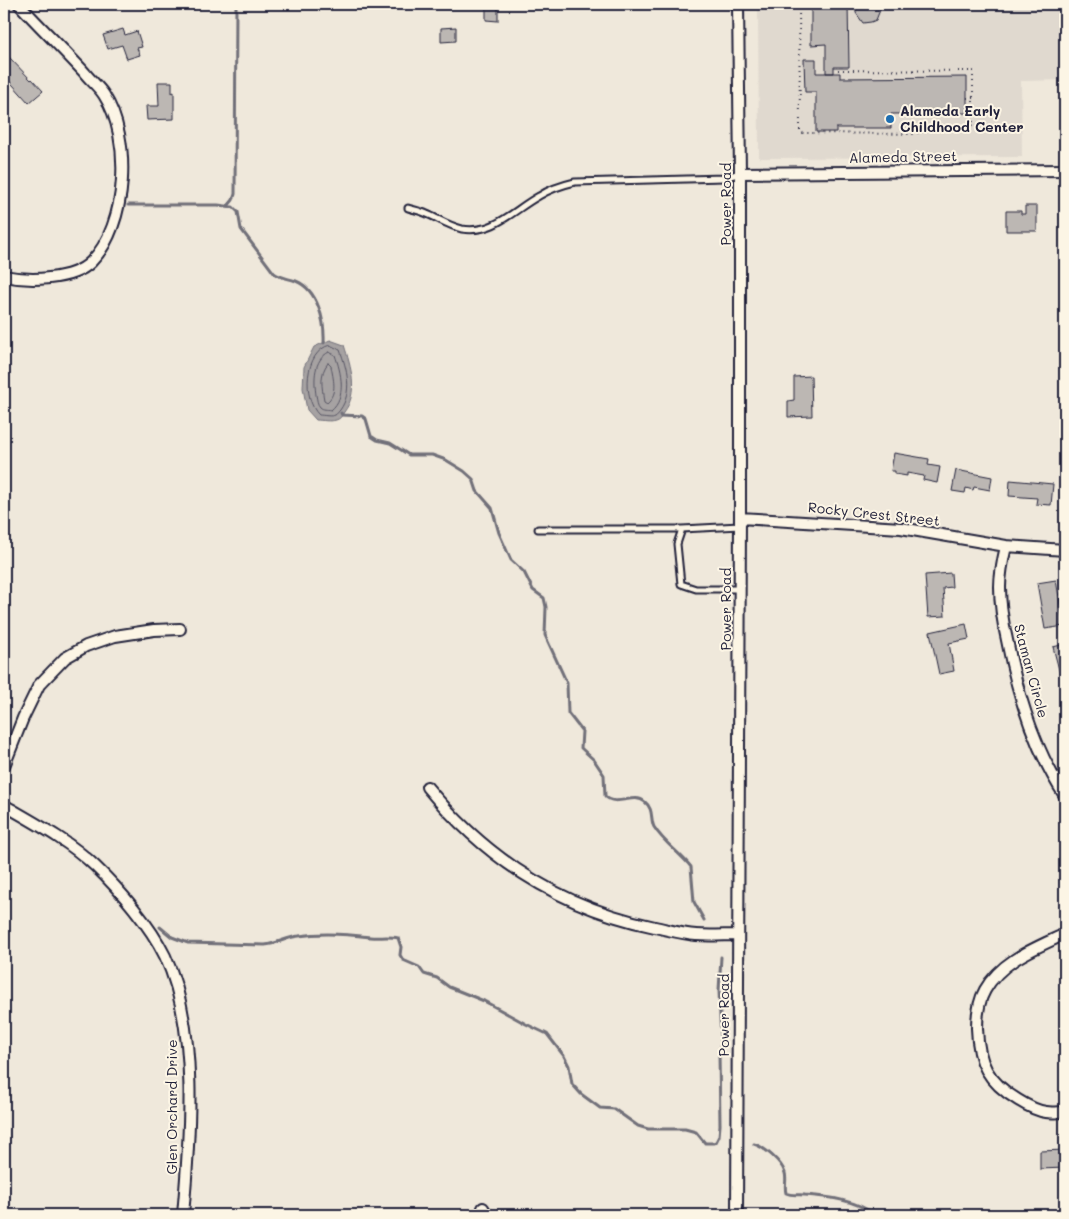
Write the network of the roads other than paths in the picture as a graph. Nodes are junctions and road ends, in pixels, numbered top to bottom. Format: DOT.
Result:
graph roads {
  1 [pos="19,4"];
  2 [pos="738,4"];
  3 [pos="1065,170"];
  4 [pos="740,173"];
  5 [pos="408,208"];
  6 [pos="4,276"];
  7 [pos="740,522"];
  8 [pos="538,529"];
  9 [pos="682,529"];
  10 [pos="1006,546"];
  11 [pos="1065,550"];
  12 [pos="740,588"];
  13 [pos="180,630"];
  14 [pos="4,766"];
  15 [pos="426,787"];
  16 [pos="1065,796"];
  17 [pos="4,805"];
  18 [pos="1065,934"];
  19 [pos="738,936"];
  20 [pos="1065,1112"];
  21 [pos="183,1215"];
  22 [pos="736,1215"];
  1 -- 6 [label="street"];
  2 -- 4 [label="street, Power Road"];
  3 -- 4 [label="street, Alameda Street"];
  4 -- 5 [label="lane"];
  4 -- 7 [label="street, Power Road"];
  7 -- 9 [label="lane"];
  7 -- 10 [label="street, Rocky Crest Street"];
  7 -- 12 [label="street, Power Road"];
  8 -- 9 [label="lane"];
  9 -- 12 [label="lane"];
  10 -- 11 [label="street, Rocky Crest Street"];
  10 -- 16 [label="street, Staman Circle"];
  12 -- 19 [label="street, Power Road"];
  13 -- 14 [label="street"];
  15 -- 19 [label="street"];
  17 -- 21 [label="street, Glen Orchard Drive"];
  18 -- 20 [label="street"];
  19 -- 22 [label="street, Power Road"];
}
